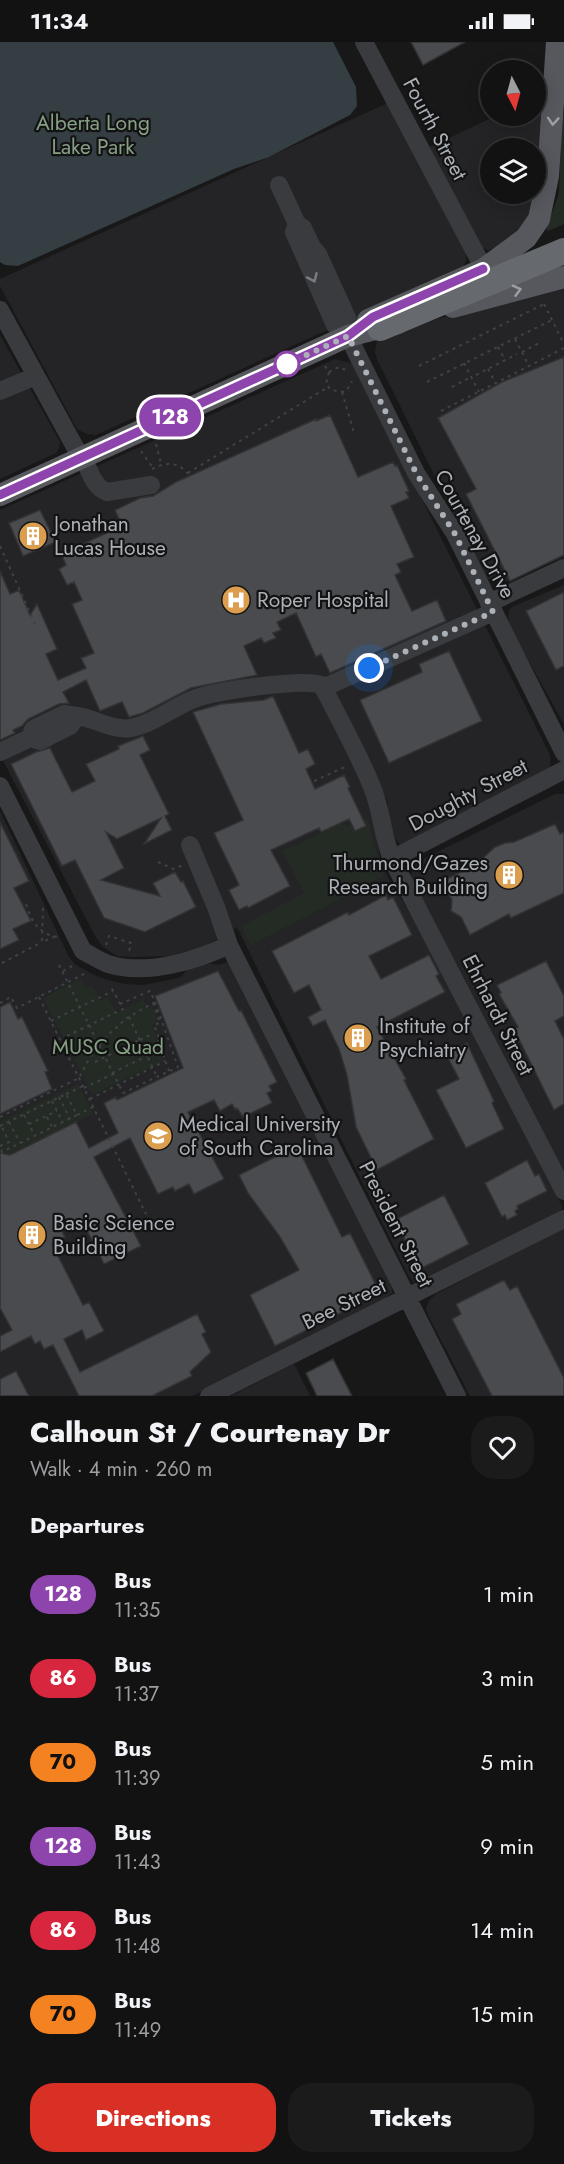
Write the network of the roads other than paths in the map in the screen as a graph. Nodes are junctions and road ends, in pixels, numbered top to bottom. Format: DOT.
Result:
graph roads {
  1 [pos="364,42"];
  2 [pos="559,49"];
  3 [pos="279,184"];
  4 [pos="564,237"];
  5 [pos="564,251"];
  6 [pos="483,269"];
  7 [pos="564,277"];
  8 [pos="0,310"];
  9 [pos="380,328"];
  10 [pos="348,336"];
  11 [pos="34,372"];
  12 [pos="0,382"];
  13 [pos="0,391"];
  14 [pos="82,457"];
  15 [pos="152,477"];
  16 [pos="0,495"];
  17 [pos="564,568"];
  18 [pos="491,608"];
  19 [pos="323,688"];
  20 [pos="0,752"];
  21 [pos="564,753"];
  22 [pos="564,770"];
  23 [pos="0,786"];
  24 [pos="190,845"];
  25 [pos="392,859"];
  26 [pos="229,945"];
  27 [pos="426,949"];
  28 [pos="465,999"];
  29 [pos="564,1191"];
  30 [pos="564,1219"];
  31 [pos="407,1298"];
  32 [pos="209,1396"];
  33 [pos="457,1396"];
  1 -- 6 [label="street, Fourth Street"];
  2 -- 6 [label="main road, one-way"];
  3 -- 10 [label="street, Courtenay Drive"];
  4 -- 6 [label="highway"];
  5 -- 9 [label="highway"];
  6 -- 10 [label="main road"];
  9 -- 7 [label="main road, one-way"];
  8 -- 11 [label="street"];
  9 -- 10 [label="main road"];
  10 -- 14 [label="main road"];
  10 -- 18 [label="street, Courtenay Drive"];
  11 -- 12 [label="street"];
  11 -- 13 [label="street"];
  11 -- 14 [label="street"];
  14 -- 15 [label="street"];
  14 -- 16 [label="main road"];
  17 -- 18 [label="street"];
  18 -- 19 [label="street"];
  18 -- 21 [label="street, Courtenay Drive"];
  19 -- 20 [label="street"];
  19 -- 25 [label="street, Ehrhardt Street"];
  22 -- 25 [label="street, Doughty Street"];
  23 -- 26 [label="street"];
  24 -- 26 [label="street, President Street"];
  25 -- 28 [label="street, Ehrhardt Street"];
  26 -- 31 [label="street, President Street"];
  27 -- 28 [label="street"];
  28 -- 29 [label="street, Ehrhardt Street"];
  30 -- 31 [label="street, Bee Street"];
  31 -- 32 [label="street, Bee Street"];
  31 -- 33 [label="street, President Street"];
}
